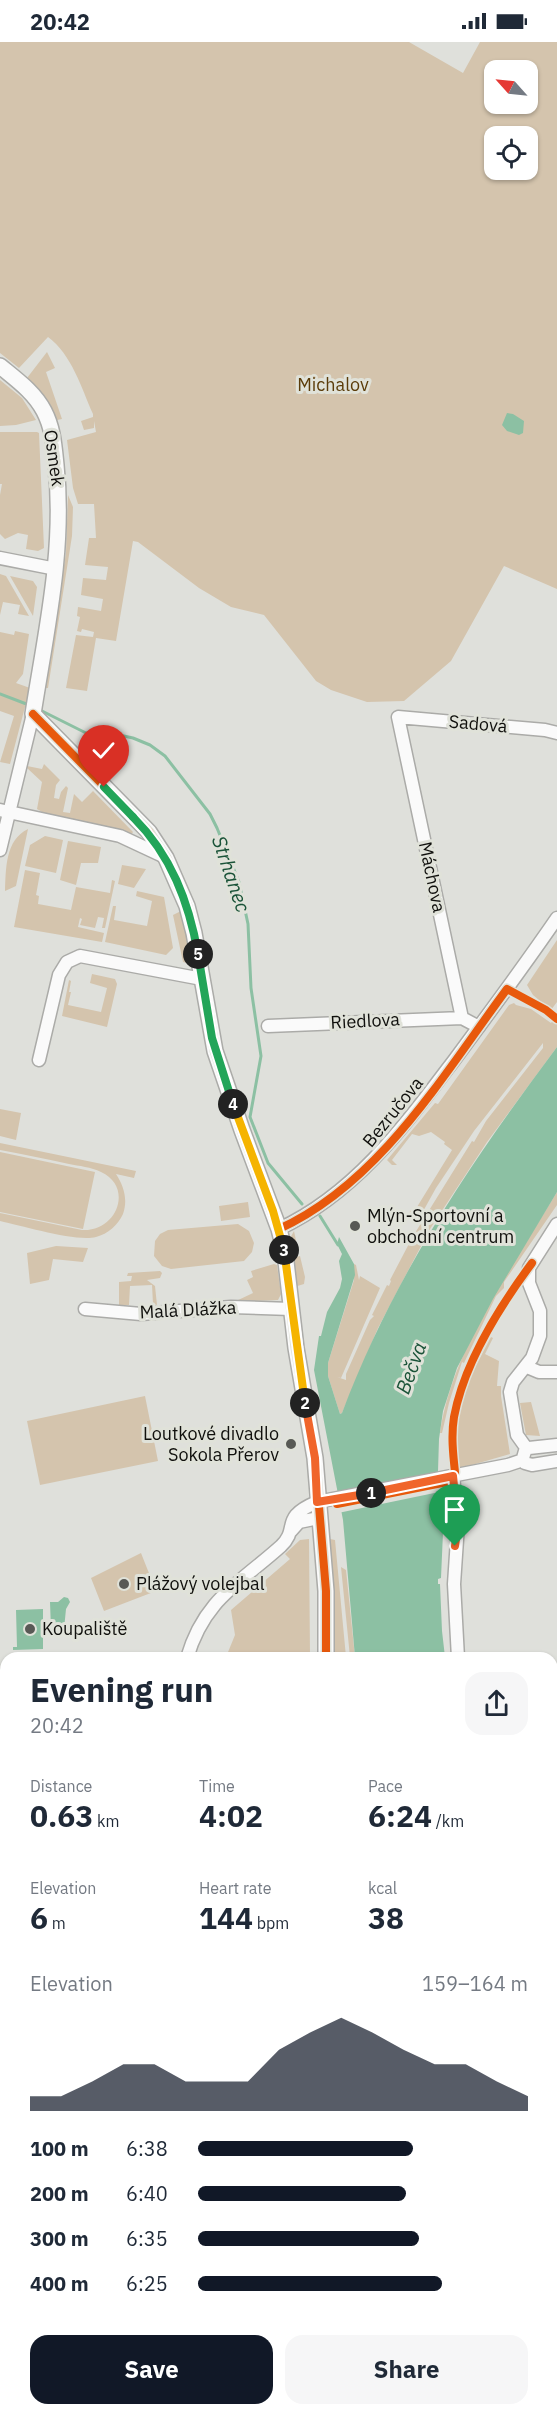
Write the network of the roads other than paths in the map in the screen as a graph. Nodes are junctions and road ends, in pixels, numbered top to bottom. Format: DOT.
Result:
graph roads {
  1 [pos="0,366"];
  2 [pos="0,558"];
  3 [pos="56,569"];
  4 [pos="33,714"];
  5 [pos="398,717"];
  6 [pos="557,733"];
  7 [pos="4,811"];
  8 [pos="0,850"];
  9 [pos="166,858"];
  10 [pos="557,918"];
  11 [pos="202,979"];
  12 [pos="462,1018"];
  13 [pos="268,1026"];
  14 [pos="479,1027"];
  15 [pos="39,1060"];
  16 [pos="557,1224"];
  17 [pos="279,1228"];
  18 [pos="85,1309"];
  19 [pos="291,1309"];
  20 [pos="527,1366"];
  21 [pos="557,1372"];
  22 [pos="557,1445"];
  23 [pos="525,1454"];
  24 [pos="557,1461"];
  25 [pos="453,1476"];
  26 [pos="329,1501"];
  27 [pos="319,1518"];
  28 [pos="289,1534"];
  29 [pos="190,1652"];
  30 [pos="326,1652"];
  31 [pos="458,1652"];
  1 -- 3 [label="street, Osmek"];
  2 -- 3 [label="street"];
  3 -- 4 [label="street, Osmek"];
  4 -- 7 [label="street"];
  4 -- 9 [label="street"];
  5 -- 6 [label="street, Sadová"];
  5 -- 12 [label="street, Máchova"];
  7 -- 8 [label="street"];
  7 -- 9 [label="street"];
  9 -- 11 [label="street"];
  10 -- 14 [label="street, Bezručova"];
  11 -- 15 [label="street"];
  11 -- 17 [label="street"];
  12 -- 13 [label="street, Riedlova"];
  12 -- 14 [label="street"];
  14 -- 17 [label="street, Bezručova"];
  16 -- 20 [label="street"];
  17 -- 19 [label="street"];
  18 -- 19 [label="street, Malá Dlážka"];
  19 -- 26 [label="street"];
  20 -- 21 [label="street"];
  20 -- 23 [label="street"];
  22 -- 23 [label="street"];
  23 -- 24 [label="street"];
  23 -- 25 [label="street"];
  25 -- 26 [label="street"];
  25 -- 31 [label="street"];
  26 -- 27 [label="street"];
  26 -- 28 [label="street"];
  27 -- 28 [label="street"];
  27 -- 30 [label="street"];
  28 -- 29 [label="street"];
}
